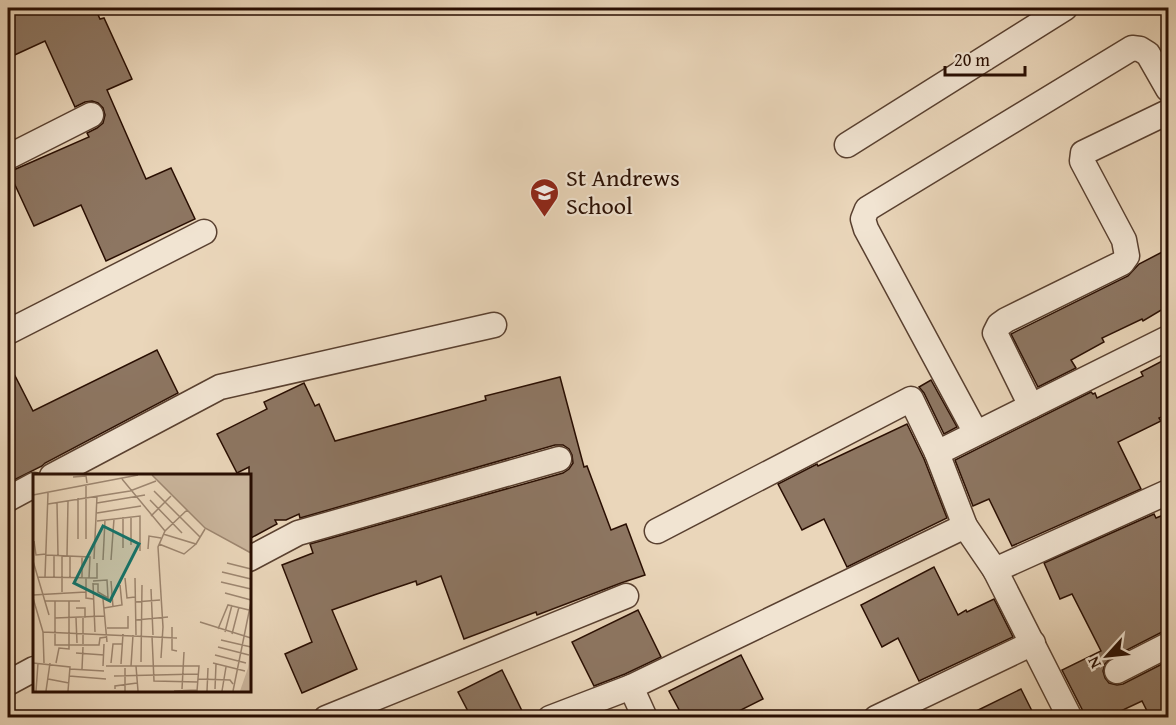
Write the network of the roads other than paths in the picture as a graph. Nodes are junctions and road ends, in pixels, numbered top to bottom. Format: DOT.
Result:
graph roads {
  1 [pos="1065,8"];
  2 [pos="1168,89"];
  3 [pos="1168,112"];
  4 [pos="91,115"];
  5 [pos="847,146"];
  6 [pos="8,157"];
  7 [pos="204,232"];
  8 [pos="494,325"];
  9 [pos="8,332"];
  10 [pos="1168,338"];
  11 [pos="1031,406"];
  12 [pos="975,433"];
  13 [pos="937,453"];
  14 [pos="559,459"];
  15 [pos="56,474"];
  16 [pos="33,486"];
  17 [pos="1168,492"];
  18 [pos="8,499"];
  19 [pos="965,526"];
  20 [pos="657,531"];
  21 [pos="250,558"];
  22 [pos="995,570"];
  23 [pos="626,596"];
  24 [pos="1032,643"];
  25 [pos="1168,645"];
  26 [pos="33,670"];
  27 [pos="1117,671"];
  28 [pos="8,683"];
  29 [pos="631,687"];
  30 [pos="326,717"];
  31 [pos="550,717"];
  32 [pos="645,717"];
  33 [pos="876,717"];
  34 [pos="1070,717"];
  1 -- 5 [label="street"];
  2 -- 12 [label="street"];
  3 -- 11 [label="street"];
  4 -- 6 [label="street"];
  7 -- 9 [label="street"];
  8 -- 15 [label="street"];
  10 -- 11 [label="street"];
  11 -- 12 [label="street"];
  12 -- 13 [label="street"];
  13 -- 19 [label="street"];
  13 -- 20 [label="street"];
  14 -- 21 [label="street"];
  16 -- 18 [label="street"];
  17 -- 22 [label="street"];
  19 -- 22 [label="street"];
  19 -- 29 [label="street"];
  22 -- 24 [label="street"];
  23 -- 30 [label="street"];
  24 -- 33 [label="street"];
  24 -- 34 [label="street"];
  25 -- 27 [label="street"];
  26 -- 28 [label="street"];
  29 -- 31 [label="street"];
  29 -- 32 [label="street"];
}
